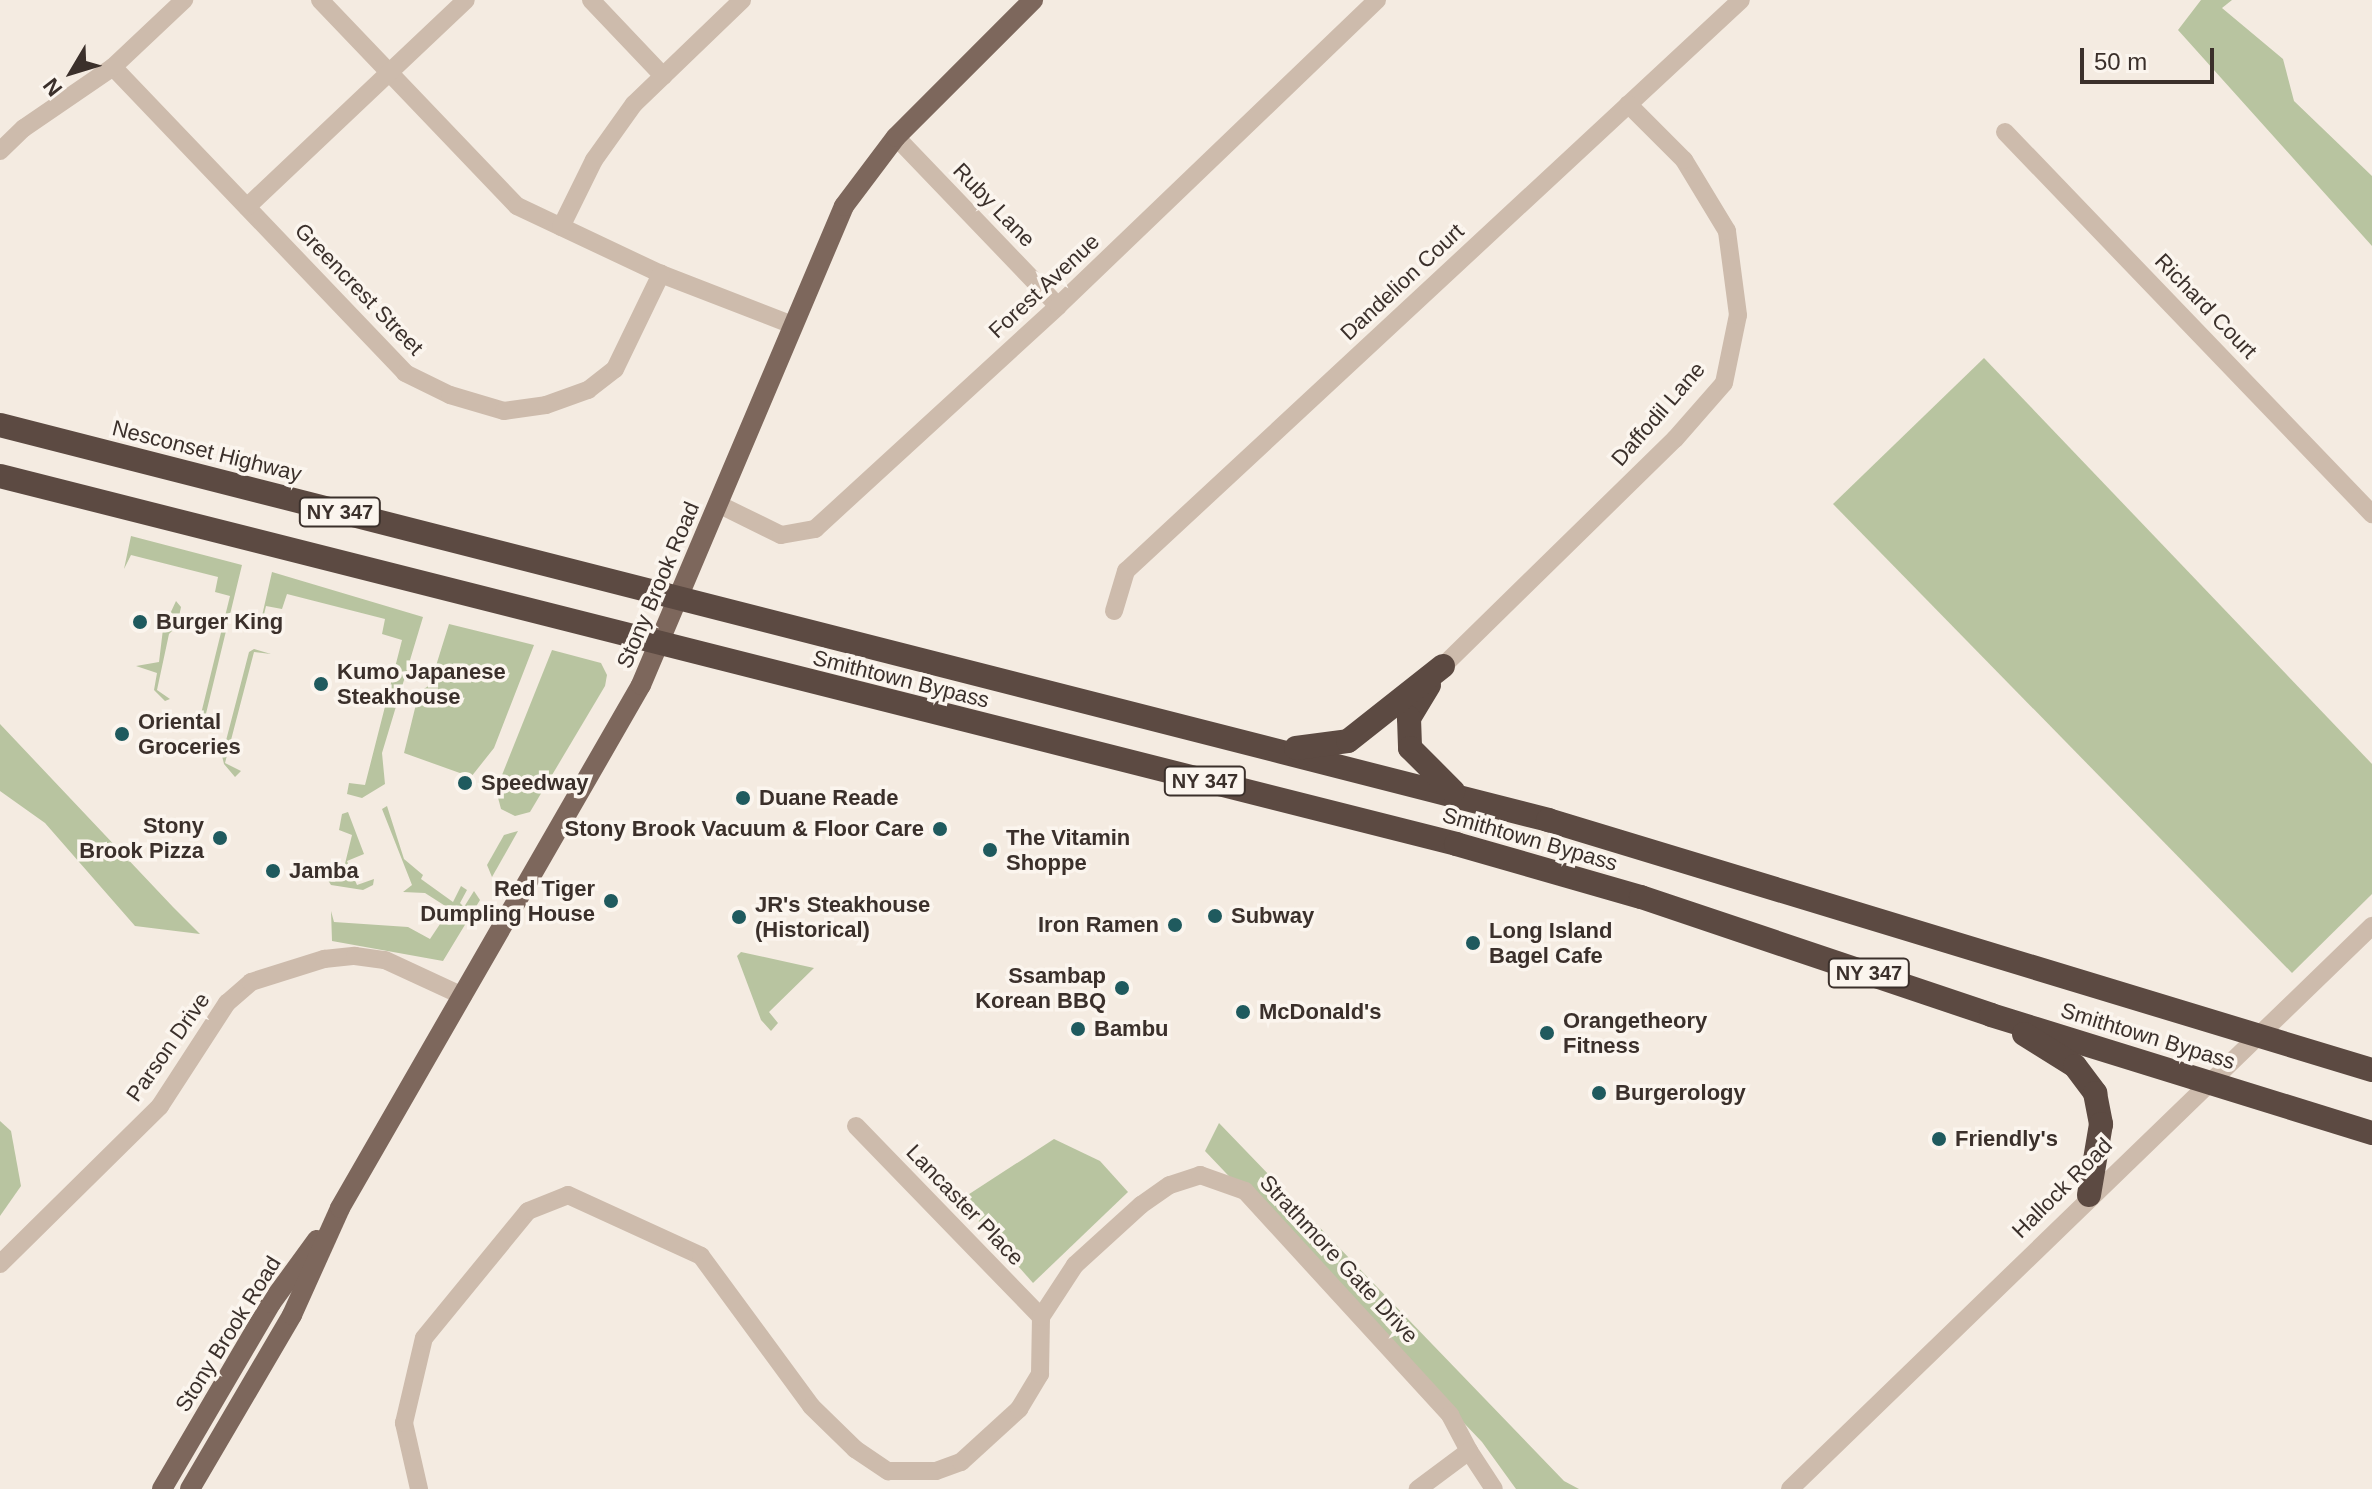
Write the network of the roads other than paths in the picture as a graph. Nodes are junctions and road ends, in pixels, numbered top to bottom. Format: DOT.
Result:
graph roads {
  1 [pos="184,0"];
  2 [pos="320,0"];
  3 [pos="466,0"];
  4 [pos="591,0"];
  5 [pos="742,0"];
  6 [pos="1033,0"];
  7 [pos="1377,0"];
  8 [pos="1741,0"];
  9 [pos="113,67"];
  10 [pos="388,73"];
  11 [pos="663,76"];
  12 [pos="1628,104"];
  13 [pos="2005,132"];
  14 [pos="896,137"];
  15 [pos="0,151"];
  16 [pos="247,207"];
  17 [pos="561,227"];
  18 [pos="661,274"];
  19 [pos="1058,306"];
  20 [pos="790,324"];
  21 [pos="0,425"];
  22 [pos="0,476"];
  23 [pos="718,504"];
  24 [pos="2372,514"];
  25 [pos="680,598"];
  26 [pos="1114,611"];
  27 [pos="660,645"];
  28 [pos="1443,666"];
  29 [pos="1272,749"];
  30 [pos="1458,796"];
  31 [pos="2372,926"];
  32 [pos="463,996"];
  33 [pos="1991,1015"];
  34 [pos="2257,1035"];
  35 [pos="2372,1070"];
  36 [pos="2207,1081"];
  37 [pos="856,1126"];
  38 [pos="2372,1133"];
  39 [pos="2089,1195"];
  40 [pos="340,1208"];
  41 [pos="0,1264"];
  42 [pos="1041,1317"];
  43 [pos="1469,1451"];
  44 [pos="162,1489"];
  45 [pos="190,1489"];
  46 [pos="419,1489"];
  47 [pos="1418,1489"];
  48 [pos="1494,1489"];
  49 [pos="1790,1489"];
  1 -- 9 [label="street"];
  2 -- 10 [label="street"];
  3 -- 10 [label="street"];
  4 -- 11 [label="street"];
  5 -- 11 [label="street"];
  6 -- 14 [label="main road, Stony Brook Road"];
  7 -- 19 [label="street, Forest Avenue"];
  8 -- 12 [label="street, Dandelion Court"];
  9 -- 15 [label="street"];
  9 -- 16 [label="street, Greencrest Street"];
  10 -- 16 [label="street"];
  10 -- 17 [label="street"];
  11 -- 17 [label="street"];
  12 -- 26 [label="street, Dandelion Court"];
  12 -- 28 [label="street, Daffodil Lane"];
  13 -- 24 [label="street, Richard Court"];
  14 -- 19 [label="street, Ruby Lane"];
  14 -- 20 [label="main road, Stony Brook Road"];
  16 -- 18 [label="street, Greencrest Street"];
  17 -- 18 [label="street"];
  18 -- 20 [label="street"];
  19 -- 23 [label="street, Forest Avenue"];
  20 -- 23 [label="main road, Stony Brook Road"];
  21 -- 25 [label="highway, Nesconset Highway / NY 347"];
  22 -- 27 [label="highway, NY 347"];
  23 -- 25 [label="main road, Stony Brook Road"];
  25 -- 27 [label="main road, Stony Brook Road"];
  25 -- 29 [label="highway, Smithtown Bypass / NY 347"];
  27 -- 32 [label="main road, Stony Brook Road"];
  27 -- 33 [label="highway, Smithtown Bypass / NY 347"];
  28 -- 29 [label="highway"];
  28 -- 30 [label="highway"];
  29 -- 30 [label="highway, Smithtown Bypass / NY 347"];
  30 -- 34 [label="highway, Smithtown Bypass / NY 347"];
  31 -- 34 [label="street, Hallock Road"];
  32 -- 40 [label="main road, Stony Brook Road"];
  32 -- 41 [label="street, Parson Drive"];
  33 -- 36 [label="highway, Smithtown Bypass / NY 347"];
  33 -- 39 [label="highway"];
  34 -- 35 [label="highway, Smithtown Bypass / NY 347"];
  34 -- 36 [label="street, Hallock Road"];
  36 -- 38 [label="highway, Smithtown Bypass / NY 347"];
  36 -- 39 [label="street, Hallock Road"];
  37 -- 42 [label="street, Lancaster Place"];
  39 -- 49 [label="street, Hallock Road"];
  40 -- 44 [label="main road, Stony Brook Road"];
  40 -- 45 [label="main road, Stony Brook Road"];
  42 -- 43 [label="street, Strathmore Gate Drive"];
  42 -- 46 [label="street"];
  43 -- 47 [label="street"];
  43 -- 48 [label="street, Strathmore Gate Drive"];
}
